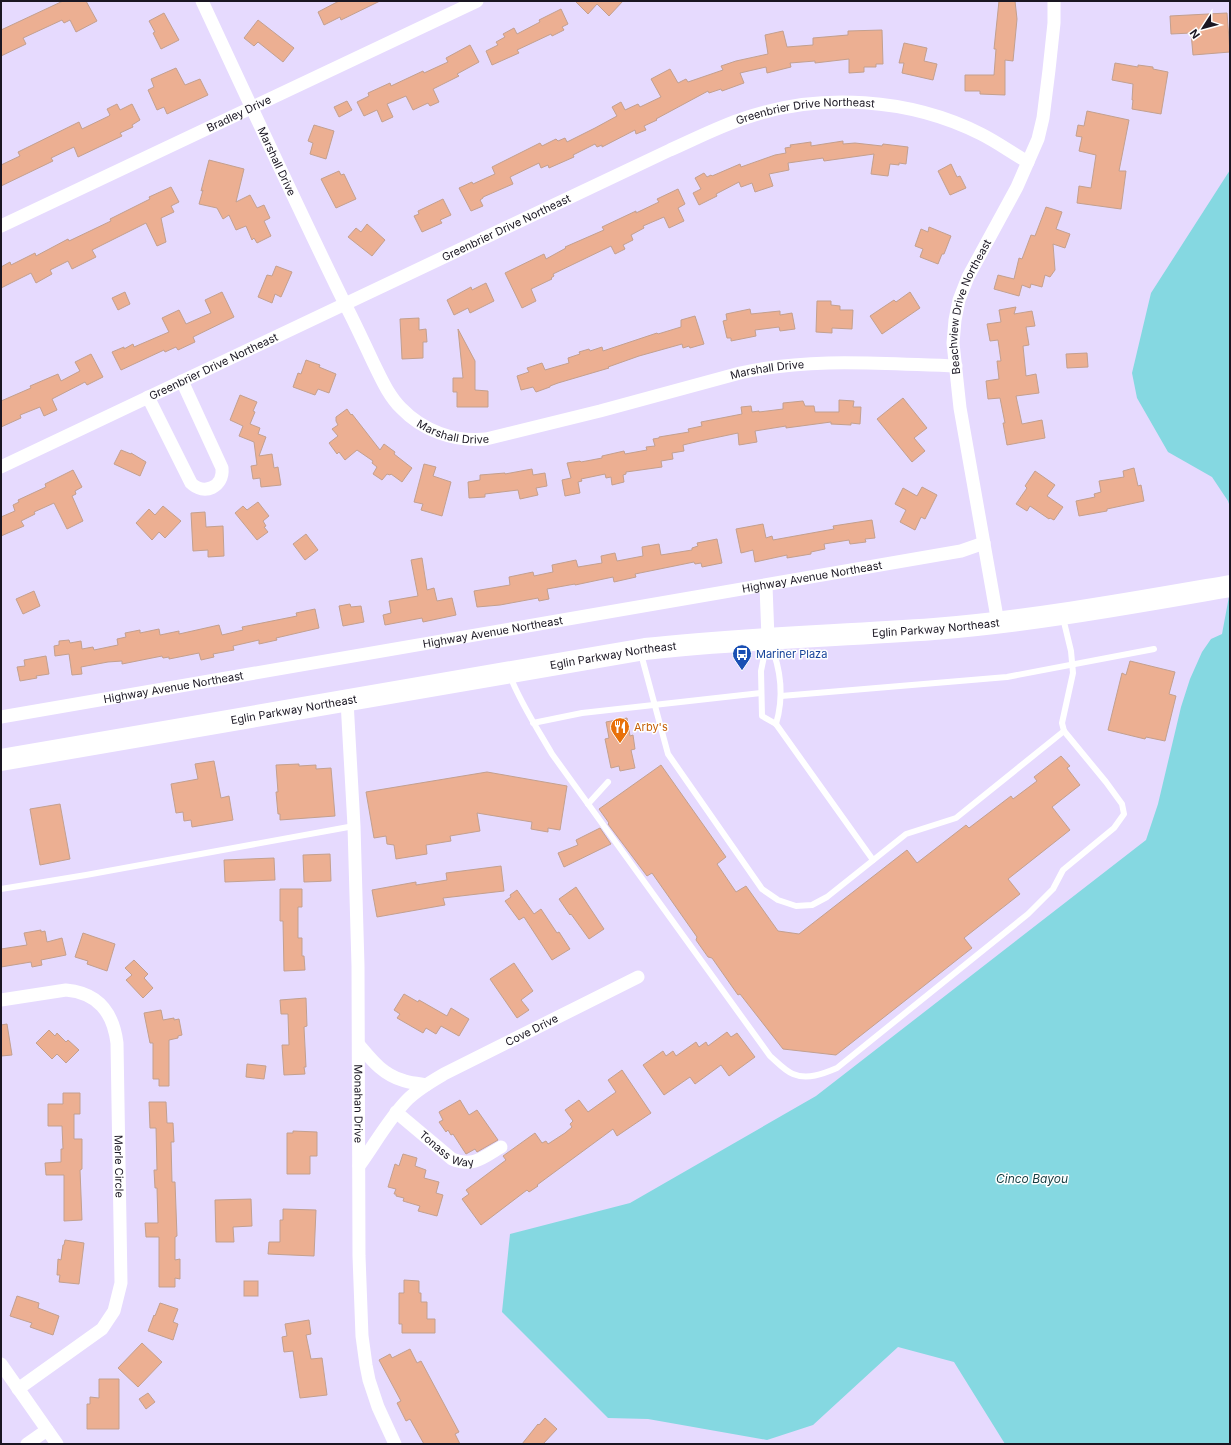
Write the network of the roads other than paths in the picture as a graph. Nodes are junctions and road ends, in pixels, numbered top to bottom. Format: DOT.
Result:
graph roads {
  1 [pos="202,1"];
  2 [pos="477,1"];
  3 [pos="1054,1"];
  4 [pos="252,108"];
  5 [pos="1028,162"];
  6 [pos="1,226"];
  7 [pos="345,304"];
  8 [pos="956,366"];
  9 [pos="182,381"];
  10 [pos="148,397"];
  11 [pos="1,467"];
  12 [pos="984,543"];
  13 [pos="766,586"];
  14 [pos="1230,586"];
  15 [pos="1062,614"];
  16 [pos="998,623"];
  17 [pos="768,638"];
  18 [pos="1154,649"];
  19 [pos="641,650"];
  20 [pos="1072,666"];
  21 [pos="508,673"];
  22 [pos="761,693"];
  23 [pos="781,696"];
  24 [pos="347,701"];
  25 [pos="655,706"];
  26 [pos="1,717"];
  27 [pos="533,723"];
  28 [pos="776,724"];
  29 [pos="1064,731"];
  30 [pos="1,760"];
  31 [pos="608,782"];
  32 [pos="588,804"];
  33 [pos="354,826"];
  34 [pos="873,860"];
  35 [pos="1,889"];
  36 [pos="638,977"];
  37 [pos="1,1000"];
  38 [pos="359,1044"];
  39 [pos="426,1085"];
  40 [pos="396,1112"];
  41 [pos="501,1147"];
  42 [pos="359,1166"];
  43 [pos="1,1364"];
  44 [pos="18,1389"];
  45 [pos="47,1430"];
  46 [pos="27,1444"];
  47 [pos="57,1444"];
  48 [pos="395,1444"];
  1 -- 4 [label="street, Marshall Drive"];
  2 -- 4 [label="street, Bradley Drive"];
  3 -- 5 [label="street, Beachview Drive Northeast"];
  4 -- 6 [label="street, Bradley Drive"];
  4 -- 7 [label="street, Marshall Drive"];
  5 -- 7 [label="street, Greenbrier Drive Northeast"];
  5 -- 8 [label="street, Beachview Drive Northeast"];
  7 -- 8 [label="street, Marshall Drive"];
  7 -- 9 [label="street, Greenbrier Drive Northeast"];
  8 -- 12 [label="street, Beachview Drive Northeast"];
  9 -- 10 [label="street, Greenbrier Drive Northeast"];
  9 -- 10 [label="street"];
  10 -- 11 [label="street, Greenbrier Drive Northeast"];
  12 -- 13 [label="street, Highway Avenue Northeast"];
  12 -- 16 [label="street, Beachview Drive Northeast"];
  13 -- 17 [label="street"];
  13 -- 26 [label="street, Highway Avenue Northeast"];
  14 -- 15 [label="highway, Eglin Parkway Northeast"];
  15 -- 16 [label="highway, Eglin Parkway Northeast"];
  15 -- 20 [label="lane"];
  16 -- 17 [label="highway, Eglin Parkway Northeast"];
  17 -- 19 [label="highway, Eglin Parkway Northeast"];
  17 -- 22 [label="lane"];
  17 -- 23 [label="lane"];
  18 -- 20 [label="lane"];
  19 -- 21 [label="highway, Eglin Parkway Northeast"];
  19 -- 25 [label="lane"];
  20 -- 23 [label="lane"];
  20 -- 29 [label="lane"];
  21 -- 24 [label="highway, Eglin Parkway Northeast"];
  21 -- 27 [label="lane"];
  22 -- 25 [label="lane"];
  22 -- 28 [label="lane"];
  23 -- 28 [label="lane"];
  24 -- 30 [label="highway, Eglin Parkway Northeast"];
  24 -- 33 [label="street, Monahan Drive"];
  25 -- 27 [label="lane"];
  25 -- 34 [label="lane"];
  27 -- 32 [label="lane"];
  28 -- 34 [label="lane"];
  29 -- 32 [label="lane"];
  29 -- 34 [label="lane"];
  31 -- 32 [label="lane"];
  33 -- 35 [label="lane"];
  33 -- 38 [label="street, Monahan Drive"];
  36 -- 39 [label="street, Cove Drive"];
  37 -- 44 [label="street, Merle Circle"];
  38 -- 39 [label="street"];
  38 -- 42 [label="street, Monahan Drive"];
  39 -- 40 [label="street, Cove Drive"];
  40 -- 41 [label="street, Tonass Way"];
  40 -- 42 [label="street, Cove Drive"];
  42 -- 48 [label="street, Monahan Drive"];
  43 -- 44 [label="street"];
  44 -- 45 [label="street"];
  45 -- 46 [label="street"];
  45 -- 47 [label="street"];
}
